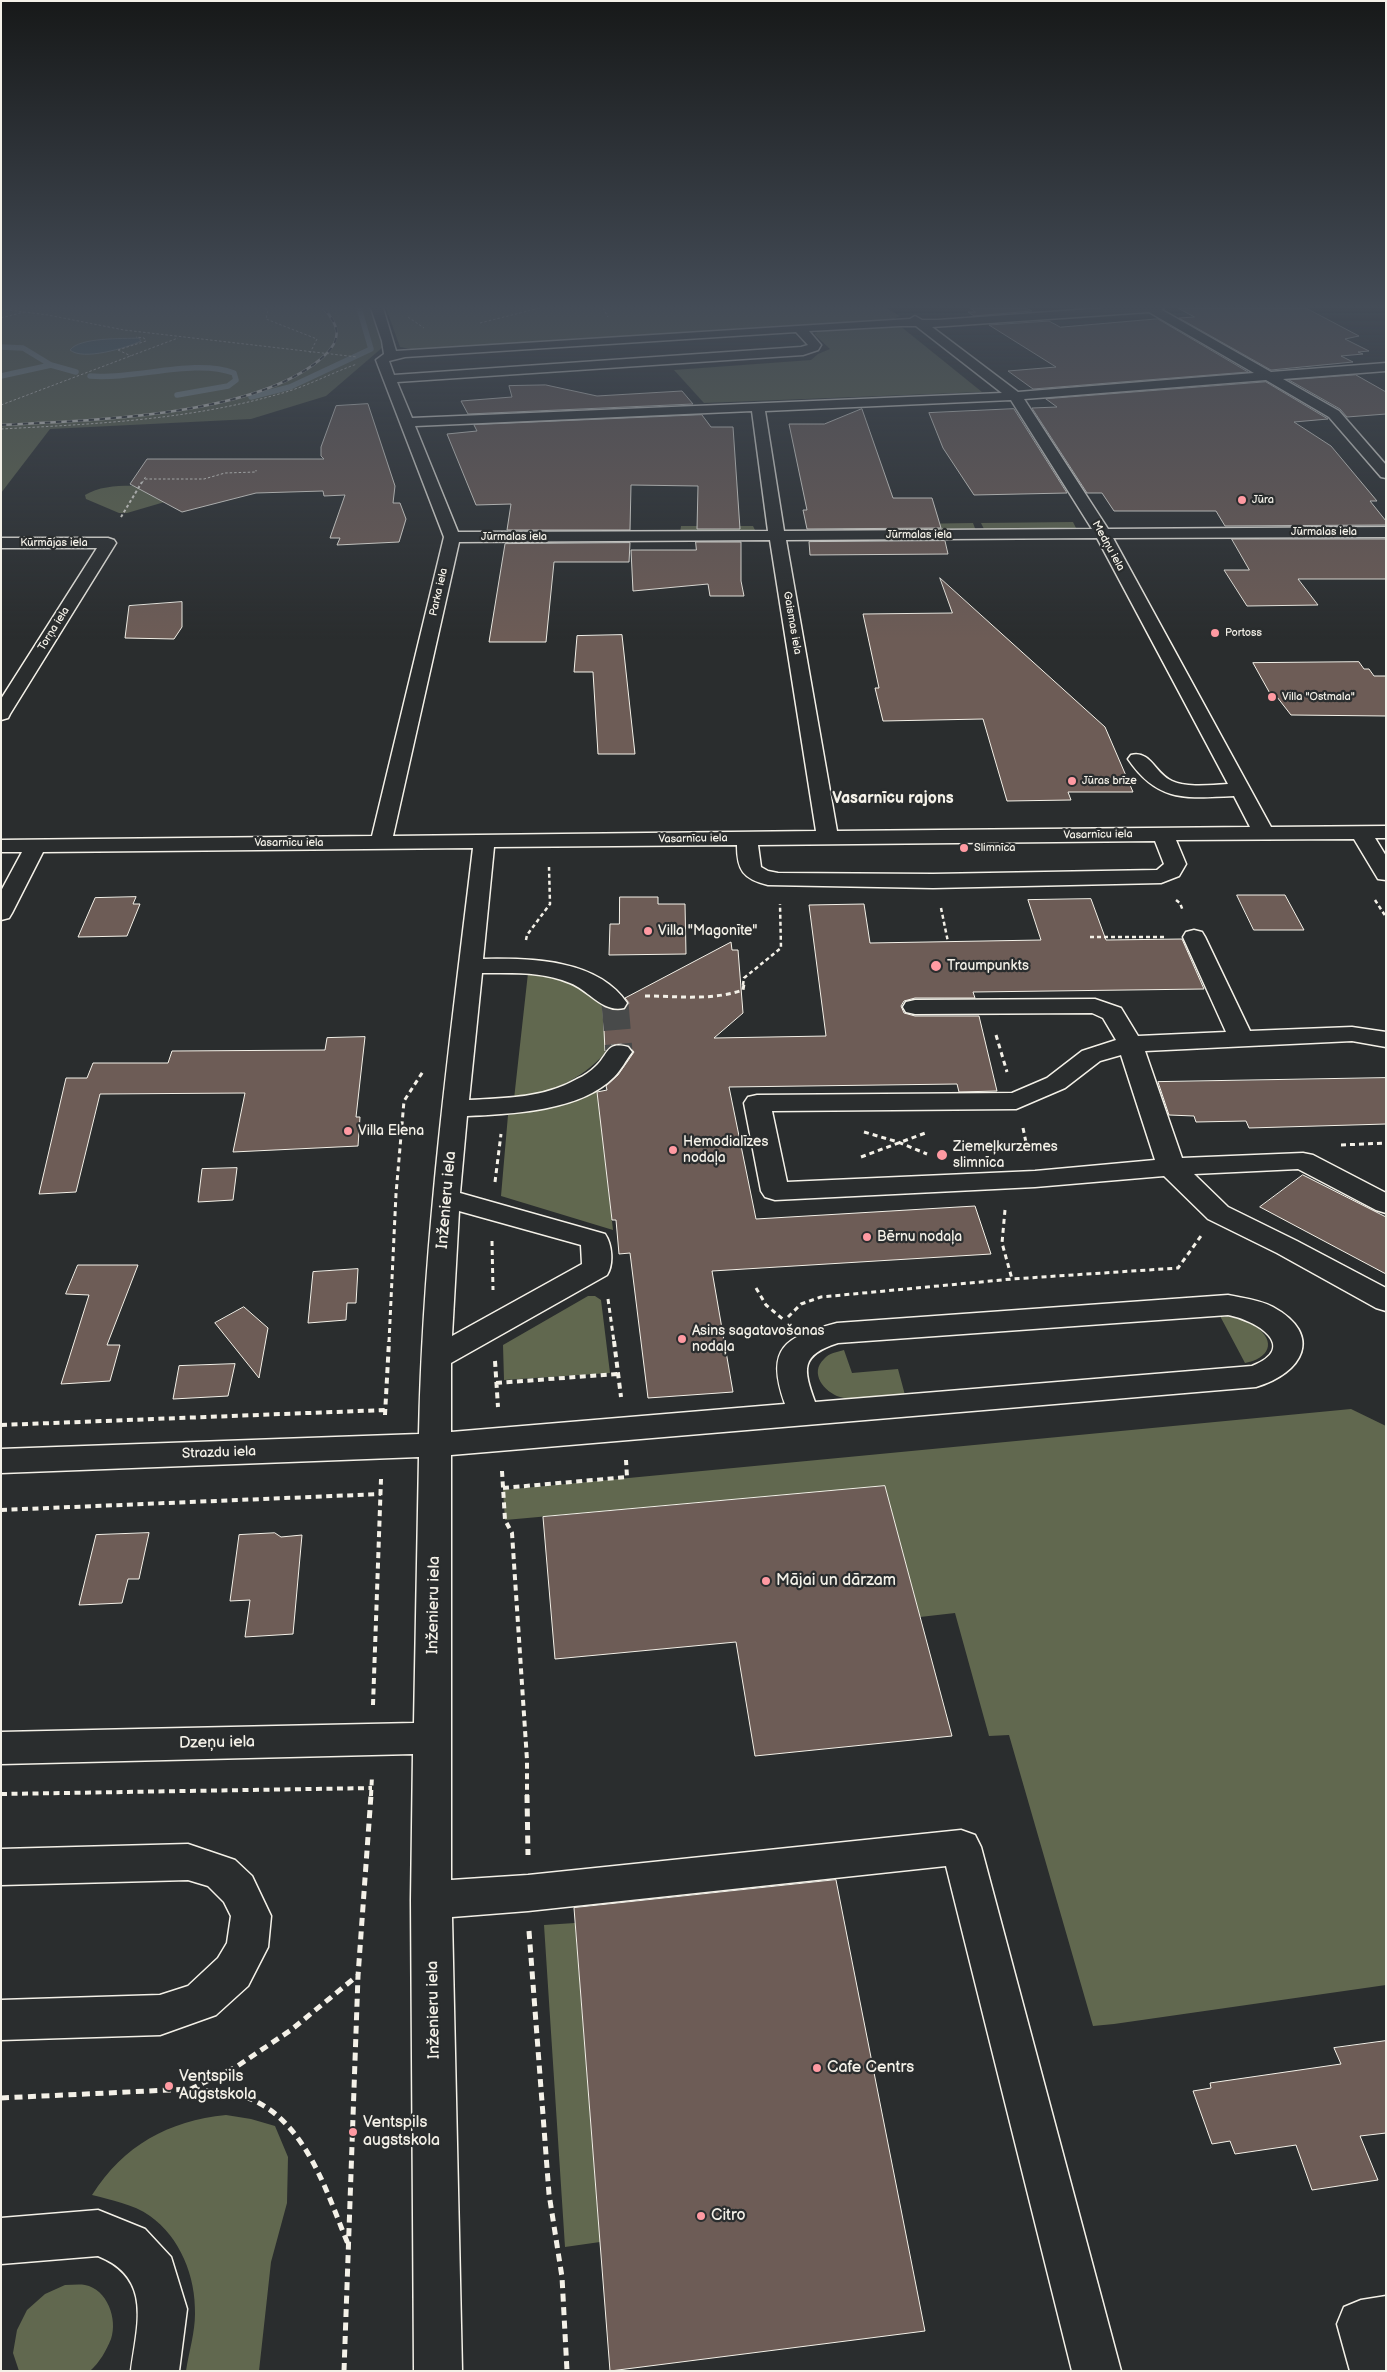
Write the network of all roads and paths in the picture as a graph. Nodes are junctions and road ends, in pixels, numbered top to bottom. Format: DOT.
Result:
graph roads {
  1 [pos="151,419"];
  2 [pos="406,419"];
  3 [pos="484,419"];
  4 [pos="760,419"];
  5 [pos="1029,419"];
  6 [pos="1338,419"];
  7 [pos="407,422"];
  8 [pos="1,429"];
  9 [pos="1383,466"];
  10 [pos="256,470"];
  11 [pos="121,517"];
  12 [pos="1386,532"];
  13 [pos="1102,534"];
  14 [pos="778,536"];
  15 [pos="452,537"];
  16 [pos="1,543"];
  17 [pos="108,543"];
  18 [pos="1,714"];
  19 [pos="1138,759"];
  20 [pos="1241,790"];
  21 [pos="1360,832"];
  22 [pos="1386,832"];
  23 [pos="1264,833"];
  24 [pos="1163,834"];
  25 [pos="746,838"];
  26 [pos="828,838"];
  27 [pos="484,841"];
  28 [pos="381,842"];
  29 [pos="36,845"];
  30 [pos="1,846"];
  31 [pos="548,861"];
  32 [pos="1386,874"];
  33 [pos="780,898"];
  34 [pos="1175,899"];
  35 [pos="1,913"];
  36 [pos="1090,937"];
  37 [pos="1194,937"];
  38 [pos="526,946"];
  39 [pos="470,966"];
  40 [pos="642,996"];
  41 [pos="615,1003"];
  42 [pos="986,1005"];
  43 [pos="915,1007"];
  44 [pos="1241,1039"];
  45 [pos="1386,1040"];
  46 [pos="1130,1044"];
  47 [pos="619,1052"];
  48 [pos="430,1062"];
  49 [pos="1016,1101"];
  50 [pos="455,1109"];
  51 [pos="935,1129"];
  52 [pos="854,1159"];
  53 [pos="1171,1167"];
  54 [pos="446,1198"];
  55 [pos="1386,1204"];
  56 [pos="756,1288"];
  57 [pos="1386,1301"];
  58 [pos="816,1338"];
  59 [pos="436,1358"];
  60 [pos="617,1374"];
  61 [pos="496,1382"];
  62 [pos="385,1410"];
  63 [pos="804,1414"];
  64 [pos="1,1425"];
  65 [pos="625,1429"];
  66 [pos="436,1445"];
  67 [pos="383,1447"];
  68 [pos="1,1461"];
  69 [pos="503,1488"];
  70 [pos="381,1494"];
  71 [pos="1,1510"];
  72 [pos="373,1706"];
  73 [pos="433,1738"];
  74 [pos="1,1748"];
  75 [pos="1,1794"];
  76 [pos="1,1867"];
  77 [pos="431,1900"];
  78 [pos="358,1976"];
  79 [pos="1,2020"];
  80 [pos="191,2089"];
  81 [pos="1,2098"];
  82 [pos="1,2241"];
  83 [pos="349,2247"];
  84 [pos="1386,2320"];
  85 [pos="154,2371"];
  86 [pos="344,2371"];
  87 [pos="438,2371"];
  88 [pos="1097,2371"];
  89 [pos="1375,2371"];
  1 -- 8 [label="path"];
  2 -- 7 [label="street"];
  3 -- 7 [label="street"];
  4 -- 14 [label="street, Gaismas iela"];
  5 -- 13 [label="street, Medņu iela"];
  6 -- 9 [label="street"];
  7 -- 15 [label="street"];
  10 -- 11 [label="path"];
  12 -- 13 [label="street, Jūrmalas iela"];
  13 -- 14 [label="street, Jūrmalas iela"];
  13 -- 20 [label="street, Medņu iela"];
  14 -- 15 [label="street, Jūrmalas iela"];
  14 -- 26 [label="street, Gaismas iela"];
  15 -- 28 [label="street, Parka iela"];
  16 -- 17 [label="street, Kūrmājas iela"];
  17 -- 18 [label="street, Torņa iela"];
  19 -- 20 [label="street"];
  20 -- 23 [label="street, Medņu iela"];
  21 -- 22 [label="street, Vasarnīcu iela"];
  21 -- 23 [label="street, Vasarnīcu iela"];
  21 -- 32 [label="street"];
  23 -- 24 [label="street, Vasarnīcu iela"];
  24 -- 25 [label="street"];
  24 -- 26 [label="street, Vasarnīcu iela"];
  25 -- 26 [label="street, Vasarnīcu iela"];
  25 -- 27 [label="street, Vasarnīcu iela"];
  27 -- 28 [label="street, Vasarnīcu iela"];
  27 -- 39 [label="street, Inženieru iela"];
  28 -- 29 [label="street, Vasarnīcu iela"];
  29 -- 30 [label="street, Vasarnīcu iela"];
  29 -- 35 [label="street"];
  31 -- 38 [label="path"];
  33 -- 40 [label="path"];
  34 -- 37 [label="path"];
  36 -- 37 [label="path"];
  37 -- 44 [label="street"];
  39 -- 41 [label="street"];
  39 -- 50 [label="street, Inženieru iela"];
  42 -- 43 [label="street"];
  42 -- 46 [label="street"];
  42 -- 49 [label="path"];
  44 -- 45 [label="street"];
  44 -- 46 [label="street"];
  46 -- 49 [label="street"];
  46 -- 53 [label="street"];
  47 -- 50 [label="street"];
  48 -- 62 [label="path"];
  49 -- 53 [label="street"];
  50 -- 54 [label="street, Inženieru iela"];
  51 -- 52 [label="path"];
  53 -- 55 [label="street"];
  53 -- 57 [label="street"];
  54 -- 59 [label="street, Inženieru iela"];
  54 -- 59 [label="street"];
  56 -- 58 [label="path"];
  58 -- 63 [label="street"];
  58 -- 63 [label="street, Strazdu iela"];
  59 -- 66 [label="street, Inženieru iela"];
  60 -- 61 [label="path"];
  62 -- 64 [label="path"];
  62 -- 67 [label="path"];
  63 -- 65 [label="street, Strazdu iela"];
  65 -- 66 [label="street, Strazdu iela"];
  65 -- 69 [label="path"];
  66 -- 67 [label="street, Strazdu iela"];
  66 -- 73 [label="street, Inženieru iela"];
  67 -- 68 [label="street, Strazdu iela"];
  67 -- 70 [label="path"];
  70 -- 71 [label="path"];
  70 -- 72 [label="path"];
  73 -- 74 [label="street, Dzeņu iela"];
  73 -- 77 [label="street, Inženieru iela"];
  75 -- 78 [label="path"];
  76 -- 79 [label="street"];
  77 -- 87 [label="street, Inženieru iela"];
  77 -- 88 [label="street"];
  78 -- 80 [label="path"];
  78 -- 83 [label="path"];
  80 -- 81 [label="path"];
  80 -- 83 [label="path"];
  82 -- 85 [label="street"];
  83 -- 86 [label="path"];
  84 -- 89 [label="street"];
}
